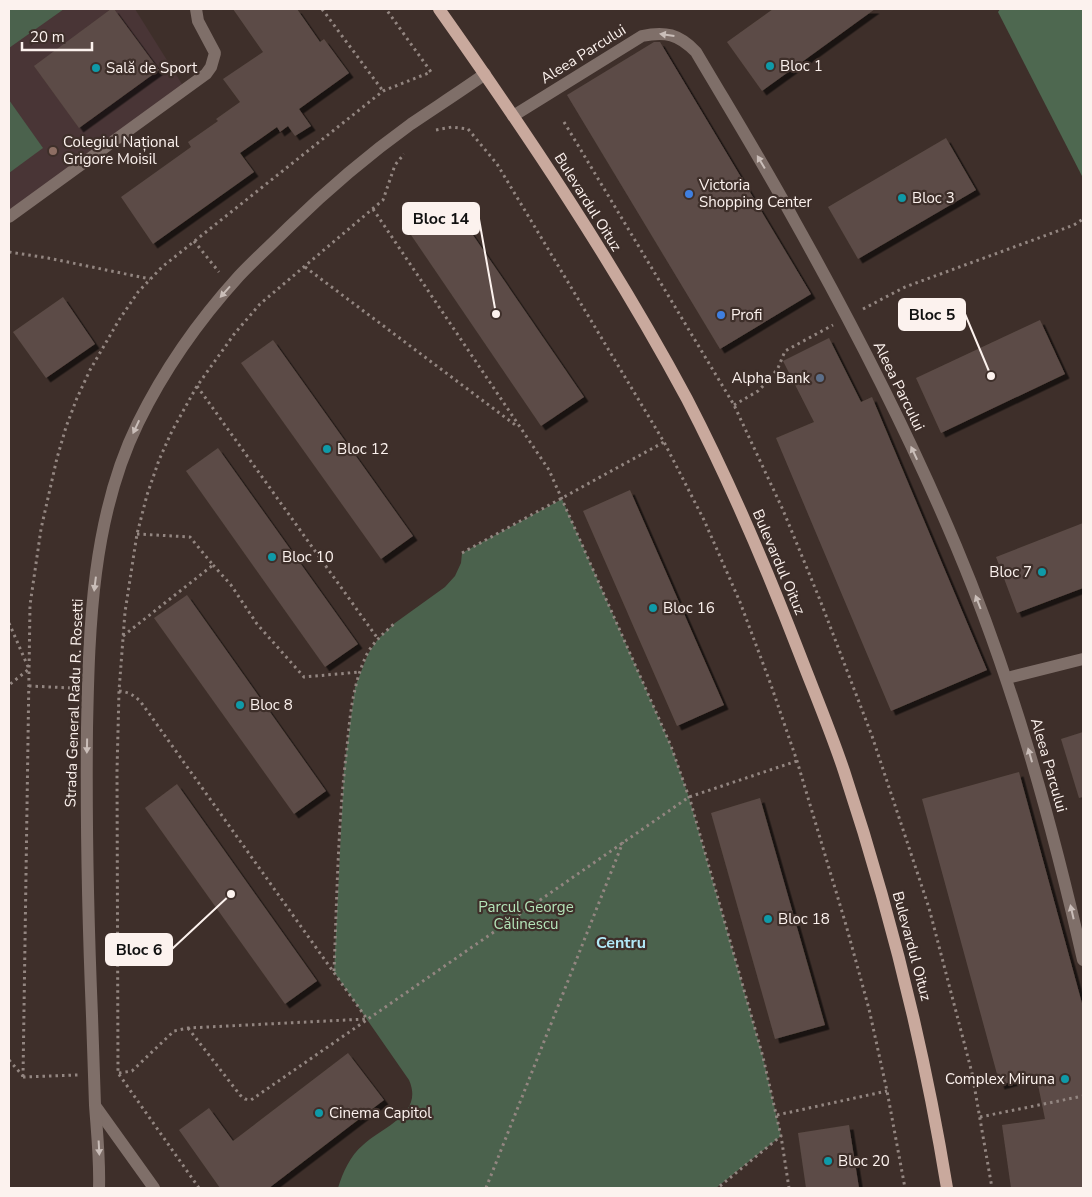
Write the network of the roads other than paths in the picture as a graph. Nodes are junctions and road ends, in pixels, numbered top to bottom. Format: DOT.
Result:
graph roads {
  1 [pos="196,9"];
  2 [pos="439,9"];
  3 [pos="485,74"];
  4 [pos="513,116"];
  5 [pos="9,217"];
  6 [pos="1083,659"];
  7 [pos="1007,678"];
  8 [pos="1083,960"];
  9 [pos="96,1107"];
  10 [pos="99,1188"];
  11 [pos="154,1188"];
  12 [pos="947,1188"];
  1 -- 5 [label="street"];
  2 -- 3 [label="main road, Bulevardul Oituz"];
  3 -- 4 [label="main road, Bulevardul Oituz"];
  3 -- 9 [label="street, Strada General Radu R. Rosetti, one-way"];
  7 -- 4 [label="street, Aleea Parcului, one-way"];
  4 -- 12 [label="main road, Bulevardul Oituz"];
  6 -- 7 [label="street"];
  8 -- 7 [label="street, Aleea Parcului, one-way"];
  9 -- 10 [label="street, Strada General Radu R. Rosetti, one-way"];
  9 -- 11 [label="street"];
}
